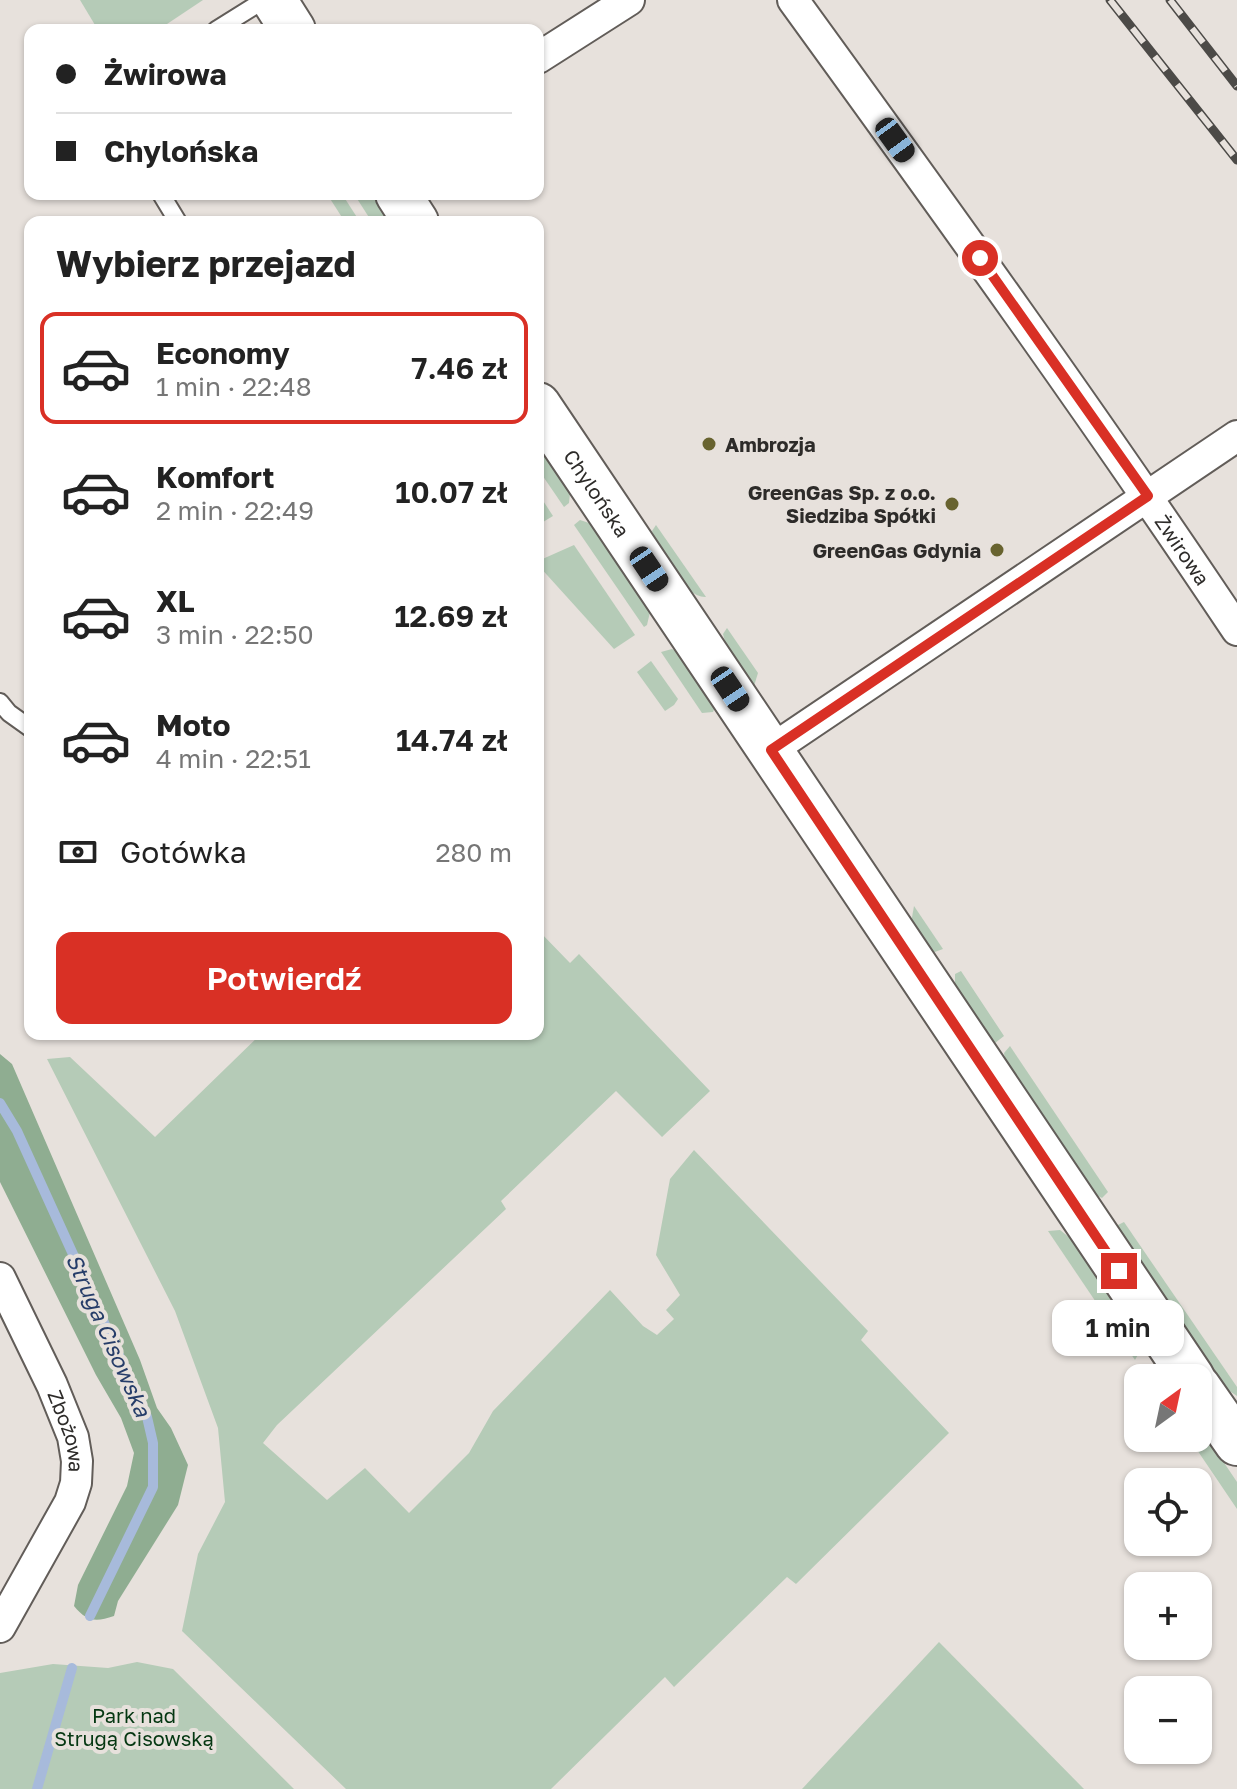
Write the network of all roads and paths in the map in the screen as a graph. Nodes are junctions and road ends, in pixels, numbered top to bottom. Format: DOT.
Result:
graph roads {
  1 [pos="264,0"];
  2 [pos="274,0"];
  3 [pos="629,0"];
  4 [pos="793,0"];
  5 [pos="226,24"];
  6 [pos="289,24"];
  7 [pos="544,54"];
  8 [pos="544,414"];
  9 [pos="1237,436"];
  10 [pos="1148,496"];
  11 [pos="1237,630"];
  12 [pos="0,702"];
  13 [pos="24,724"];
  14 [pos="771,750"];
  15 [pos="0,1278"];
  16 [pos="1183,1364"];
  17 [pos="1212,1407"];
  18 [pos="1237,1442"];
  19 [pos="0,1627"];
  1 -- 5 [label="lane"];
  2 -- 6 [label="street"];
  3 -- 7 [label="street"];
  4 -- 10 [label="street, Żwirowa"];
  8 -- 14 [label="street, Chylońska"];
  9 -- 10 [label="street"];
  10 -- 11 [label="street, Żwirowa"];
  10 -- 14 [label="street"];
  12 -- 13 [label="lane"];
  14 -- 16 [label="street, Chylońska"];
  15 -- 19 [label="street, Zbożowa"];
  17 -- 18 [label="street"];
}
